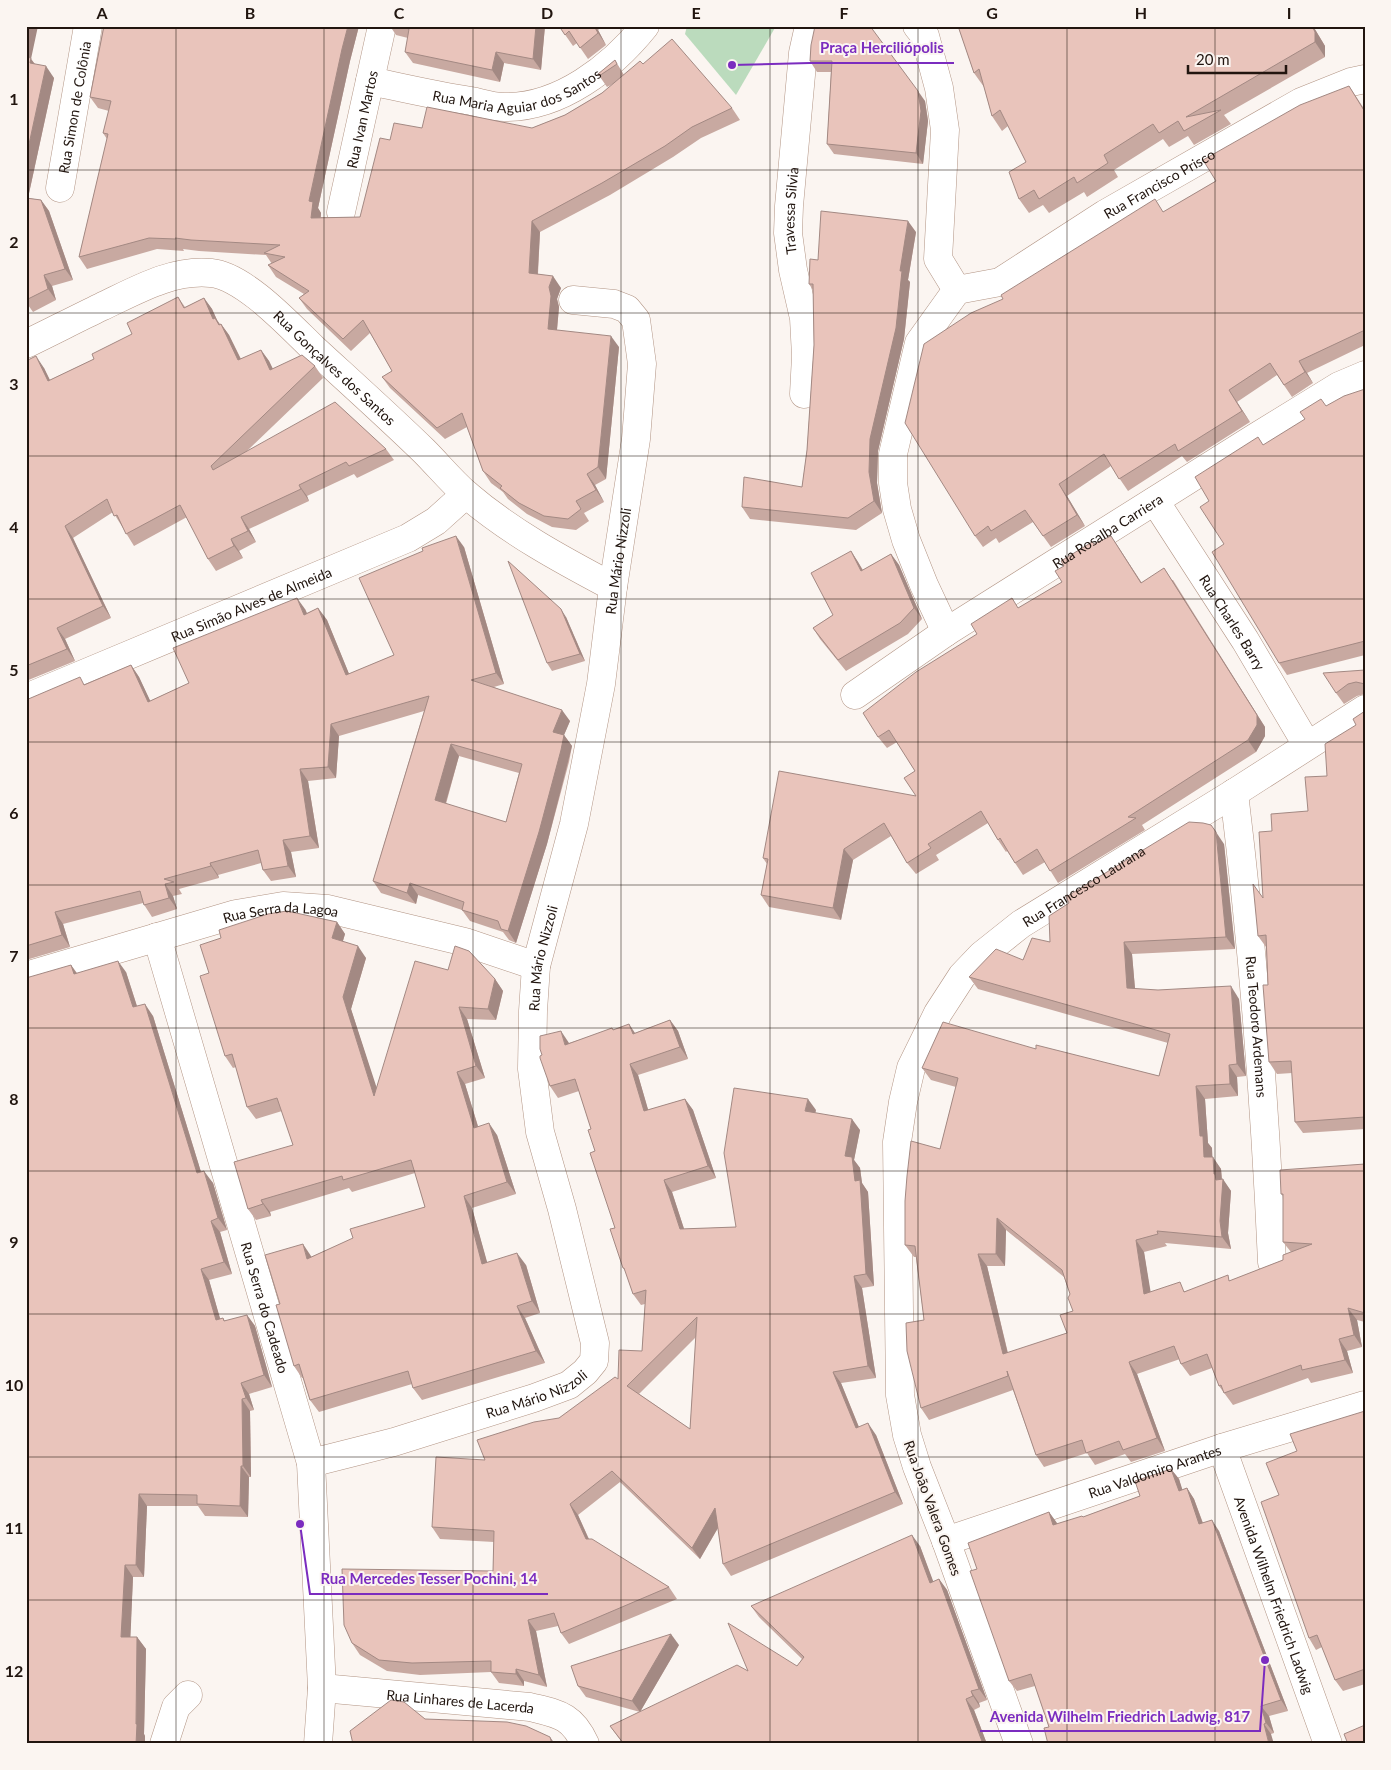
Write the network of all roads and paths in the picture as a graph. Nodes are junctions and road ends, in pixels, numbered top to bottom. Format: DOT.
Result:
graph roads {
  1 [pos="88,26"];
  2 [pos="382,26"];
  3 [pos="645,26"];
  4 [pos="809,26"];
  5 [pos="927,30"];
  6 [pos="1365,79"];
  7 [pos="370,81"];
  8 [pos="60,188"];
  9 [pos="341,212"];
  10 [pos="957,290"];
  11 [pos="573,300"];
  12 [pos="26,344"];
  13 [pos="1365,375"];
  14 [pos="804,394"];
  15 [pos="466,494"];
  16 [pos="1155,501"];
  17 [pos="612,587"];
  18 [pos="946,632"];
  19 [pos="855,695"];
  20 [pos="26,698"];
  21 [pos="1365,709"];
  22 [pos="1307,745"];
  23 [pos="1234,793"];
  24 [pos="157,937"];
  25 [pos="536,966"];
  26 [pos="26,976"];
  27 [pos="897,1142"];
  28 [pos="1272,1262"];
  29 [pos="1365,1405"];
  30 [pos="1222,1448"];
  31 [pos="310,1463"];
  32 [pos="946,1541"];
  33 [pos="322,1688"];
  34 [pos="188,1695"];
  35 [pos="164,1744"];
  36 [pos="318,1744"];
  37 [pos="585,1744"];
  38 [pos="1019,1744"];
  39 [pos="1328,1744"];
  1 -- 8 [label="street, Rua Simon de Colônia"];
  2 -- 7 [label="street, Rua Ivan Martos"];
  3 -- 7 [label="street, Rua Maria Aguiar dos Santos"];
  4 -- 14 [label="street, Travessa Silvia"];
  5 -- 10 [label="street"];
  6 -- 10 [label="street, Rua Francisco Prisco"];
  7 -- 9 [label="street, Rua Ivan Martos"];
  10 -- 18 [label="street"];
  11 -- 17 [label="street, Rua Mário Nizzoli"];
  12 -- 15 [label="street, Rua Gonçalves dos Santos"];
  13 -- 16 [label="street, Rua Rosalba Carriera"];
  15 -- 17 [label="street, Rua Gonçalves dos Santos"];
  15 -- 20 [label="street, Rua Simão Alves de Almeida"];
  16 -- 18 [label="street, Rua Rosalba Carriera"];
  16 -- 22 [label="street, Rua Charles Barry"];
  17 -- 25 [label="street, Rua Mário Nizzoli"];
  18 -- 19 [label="street, Rua Rosalba Carriera"];
  21 -- 22 [label="street, Rua Francesco Laurana"];
  22 -- 23 [label="street, Rua Francesco Laurana"];
  23 -- 27 [label="street, Rua Francesco Laurana"];
  23 -- 28 [label="street, Rua Teodoro Ardemans"];
  24 -- 25 [label="street, Rua Serra da Lagoa"];
  24 -- 26 [label="street, Rua Serra da Lagoa"];
  24 -- 31 [label="street, Rua Serra do Cadeado"];
  25 -- 31 [label="street, Rua Mário Nizzoli"];
  27 -- 32 [label="street, Rua João Valera Gomes"];
  29 -- 30 [label="street, Rua Valdomiro Arantes"];
  30 -- 32 [label="street, Rua Valdomiro Arantes"];
  30 -- 39 [label="street, Avenida Wilhelm Friedrich Ladwig"];
  31 -- 33 [label="street, Rua Serra do Cadeado"];
  32 -- 38 [label="street, Rua João Valera Gomes"];
  33 -- 36 [label="street, Rua Serra do Cadeado"];
  33 -- 37 [label="street, Rua Linhares de Lacerda"];
  34 -- 35 [label="street"];
}
